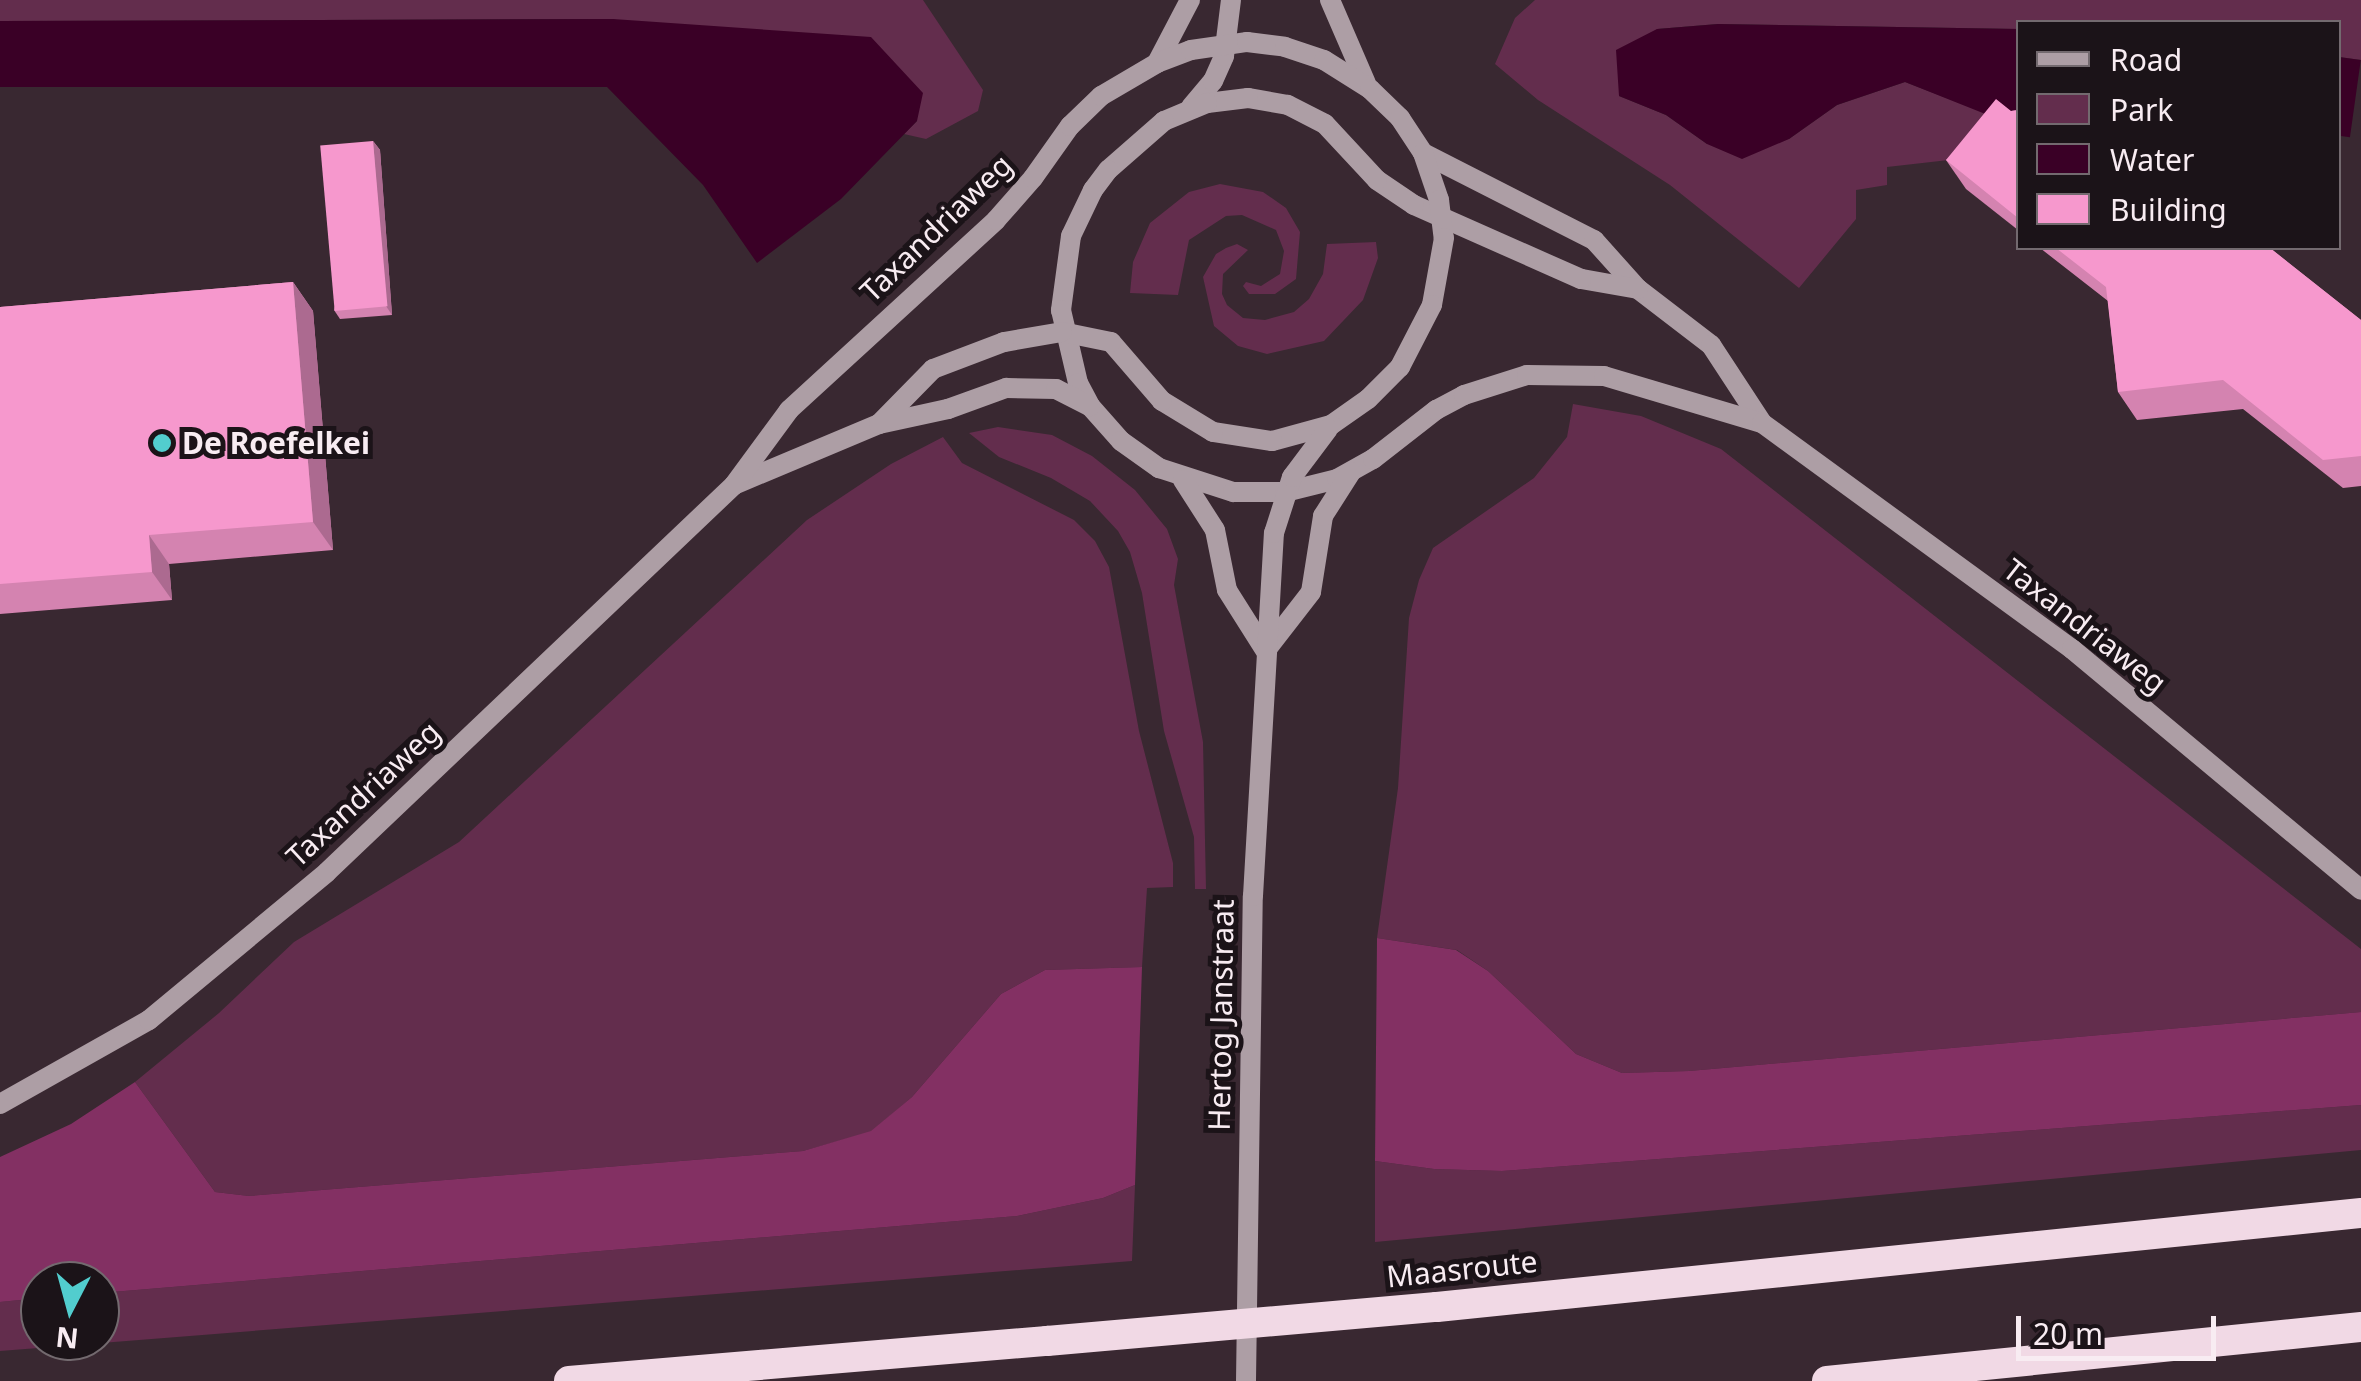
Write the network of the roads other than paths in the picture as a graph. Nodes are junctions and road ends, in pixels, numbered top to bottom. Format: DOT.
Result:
graph roads {
  1 [pos="1190,0"];
  2 [pos="1231,0"];
  3 [pos="1330,0"];
  4 [pos="1228,43"];
  5 [pos="1157,64"];
  6 [pos="1370,89"];
  7 [pos="1187,110"];
  8 [pos="1424,153"];
  9 [pos="1442,216"];
  10 [pos="1638,289"];
  11 [pos="1062,332"];
  12 [pos="1090,406"];
  13 [pos="1762,422"];
  14 [pos="880,424"];
  15 [pos="1332,426"];
  16 [pos="1352,470"];
  17 [pos="1182,478"];
  18 [pos="734,485"];
  19 [pos="1286,492"];
  20 [pos="1266,650"];
  21 [pos="2361,890"];
  22 [pos="0,1104"];
  23 [pos="2361,1213"];
  24 [pos="2361,1327"];
  25 [pos="569,1381"];
  26 [pos="1246,1381"];
  27 [pos="1827,1381"];
  1 -- 5 [label="main road"];
  2 -- 4 [label="main road"];
  3 -- 6 [label="main road"];
  4 -- 5 [label="main road, Taxandriaweg"];
  4 -- 6 [label="main road"];
  4 -- 7 [label="main road"];
  5 -- 18 [label="main road, Taxandriaweg"];
  6 -- 8 [label="main road"];
  7 -- 9 [label="main road, Taxandriaweg"];
  7 -- 11 [label="main road"];
  8 -- 9 [label="main road"];
  8 -- 10 [label="main road, Taxandriaweg"];
  9 -- 10 [label="main road, Taxandriaweg"];
  9 -- 15 [label="main road"];
  10 -- 13 [label="main road, Taxandriaweg"];
  11 -- 12 [label="main road"];
  11 -- 14 [label="main road, Taxandriaweg"];
  11 -- 15 [label="main road"];
  12 -- 14 [label="main road, Taxandriaweg"];
  12 -- 17 [label="main road"];
  13 -- 16 [label="main road, Taxandriaweg"];
  13 -- 21 [label="main road, Taxandriaweg"];
  14 -- 18 [label="main road, Taxandriaweg"];
  15 -- 19 [label="main road, Hertog Janstraat"];
  16 -- 19 [label="main road"];
  16 -- 20 [label="main road"];
  17 -- 19 [label="main road"];
  17 -- 20 [label="main road"];
  18 -- 22 [label="main road, Taxandriaweg"];
  19 -- 20 [label="main road, Hertog Janstraat"];
  20 -- 26 [label="main road, Hertog Janstraat"];
  23 -- 25 [label="highway, Maasroute, bridge"];
  24 -- 27 [label="highway"];
}
